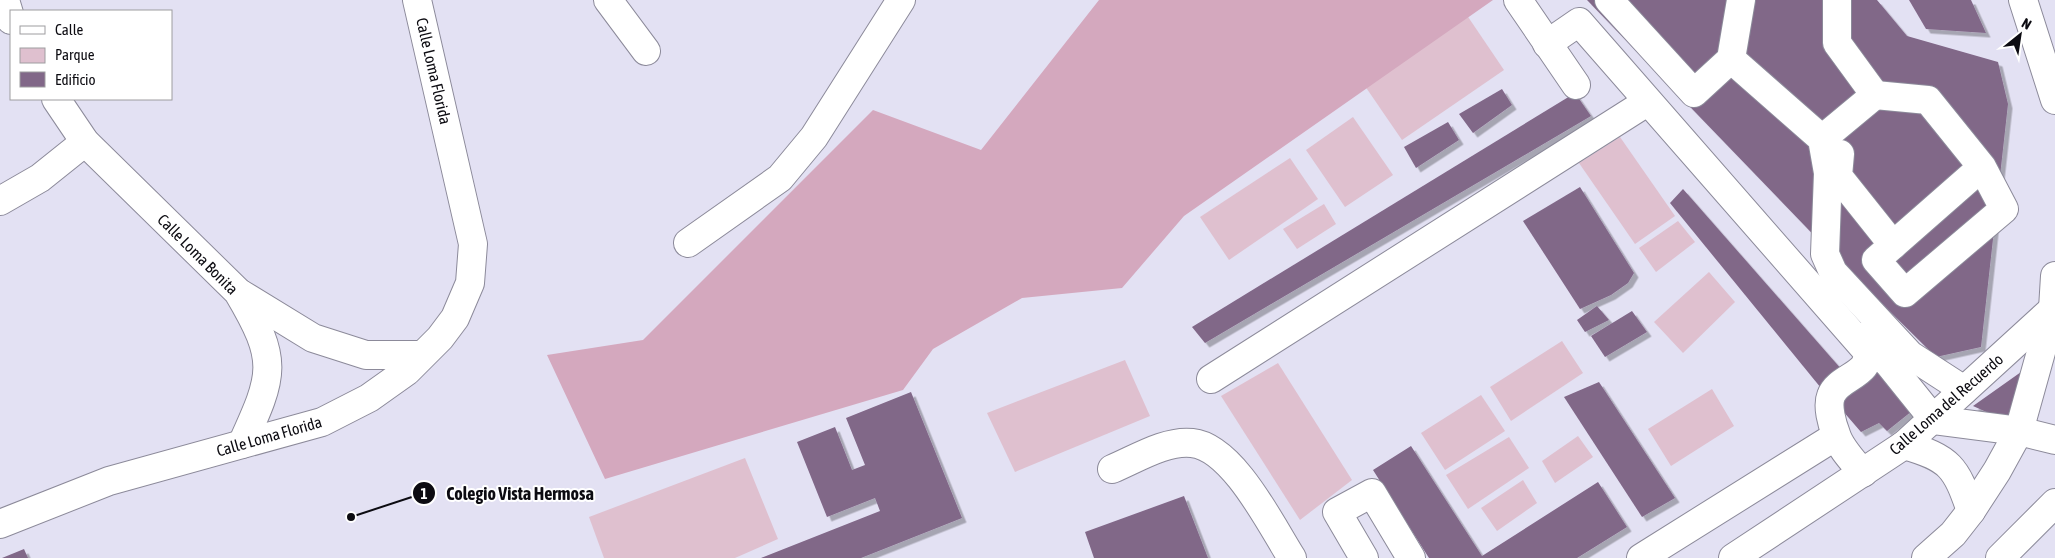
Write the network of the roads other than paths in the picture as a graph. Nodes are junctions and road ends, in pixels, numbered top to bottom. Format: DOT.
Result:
graph roads {
  1 [pos="5,0"];
  2 [pos="417,0"];
  3 [pos="608,0"];
  4 [pos="902,0"];
  5 [pos="1518,0"];
  6 [pos="1609,0"];
  7 [pos="1741,0"];
  8 [pos="1837,0"];
  9 [pos="2022,0"];
  10 [pos="10,17"];
  11 [pos="1547,44"];
  12 [pos="646,51"];
  13 [pos="1731,59"];
  14 [pos="1576,85"];
  15 [pos="1875,95"];
  16 [pos="57,100"];
  17 [pos="2055,100"];
  18 [pos="1648,102"];
  19 [pos="1843,122"];
  20 [pos="1822,139"];
  21 [pos="85,142"];
  22 [pos="1982,167"];
  23 [pos="1838,176"];
  24 [pos="1729,186"];
  25 [pos="0,201"];
  26 [pos="688,242"];
  27 [pos="1893,245"];
  28 [pos="2055,276"];
  29 [pos="238,292"];
  30 [pos="2054,310"];
  31 [pos="422,356"];
  32 [pos="1211,379"];
  33 [pos="1972,383"];
  34 [pos="1934,420"];
  35 [pos="2019,430"];
  36 [pos="1836,436"];
  37 [pos="2055,440"];
  38 [pos="242,444"];
  39 [pos="1904,445"];
  40 [pos="1112,469"];
  41 [pos="1863,473"];
  42 [pos="2055,504"];
  43 [pos="1971,511"];
  44 [pos="0,524"];
  45 [pos="1935,555"];
  46 [pos="1292,558"];
  47 [pos="1364,558"];
  48 [pos="1411,558"];
  49 [pos="1641,558"];
  50 [pos="1733,558"];
  51 [pos="2000,558"];
  1 -- 10 [label="street"];
  2 -- 31 [label="street, Calle Loma Florida"];
  3 -- 12 [label="street"];
  4 -- 26 [label="street"];
  5 -- 11 [label="street"];
  6 -- 13 [label="street"];
  7 -- 13 [label="street"];
  8 -- 15 [label="street"];
  9 -- 17 [label="street"];
  11 -- 14 [label="street"];
  11 -- 18 [label="street"];
  13 -- 20 [label="street"];
  15 -- 19 [label="street"];
  15 -- 22 [label="street"];
  16 -- 21 [label="street, Calle Loma Bonita"];
  18 -- 32 [label="street"];
  18 -- 36 [label="street"];
  19 -- 20 [label="street"];
  19 -- 23 [label="street"];
  20 -- 33 [label="street"];
  21 -- 25 [label="street"];
  21 -- 29 [label="street, Calle Loma Bonita"];
  22 -- 27 [label="street"];
  22 -- 27 [label="street"];
  23 -- 27 [label="street"];
  23 -- 33 [label="street"];
  24 -- 34 [label="street"];
  28 -- 30 [label="street"];
  29 -- 31 [label="street"];
  29 -- 38 [label="street, Calle Loma Bonita"];
  30 -- 33 [label="street, Calle Loma del Recuerdo"];
  30 -- 35 [label="street"];
  31 -- 38 [label="street, Calle Loma Florida"];
  33 -- 34 [label="street, Calle Loma del Recuerdo"];
  34 -- 35 [label="street"];
  34 -- 39 [label="street, Calle Loma del Recuerdo"];
  35 -- 37 [label="street"];
  35 -- 43 [label="street"];
  36 -- 41 [label="street"];
  36 -- 49 [label="street"];
  38 -- 44 [label="street, Calle Loma Florida"];
  39 -- 41 [label="street, Calle Loma del Recuerdo"];
  39 -- 43 [label="street"];
  40 -- 46 [label="street"];
  41 -- 50 [label="street, Calle Loma del Recuerdo"];
  42 -- 51 [label="street"];
  43 -- 45 [label="street"];
  47 -- 48 [label="street"];
}
